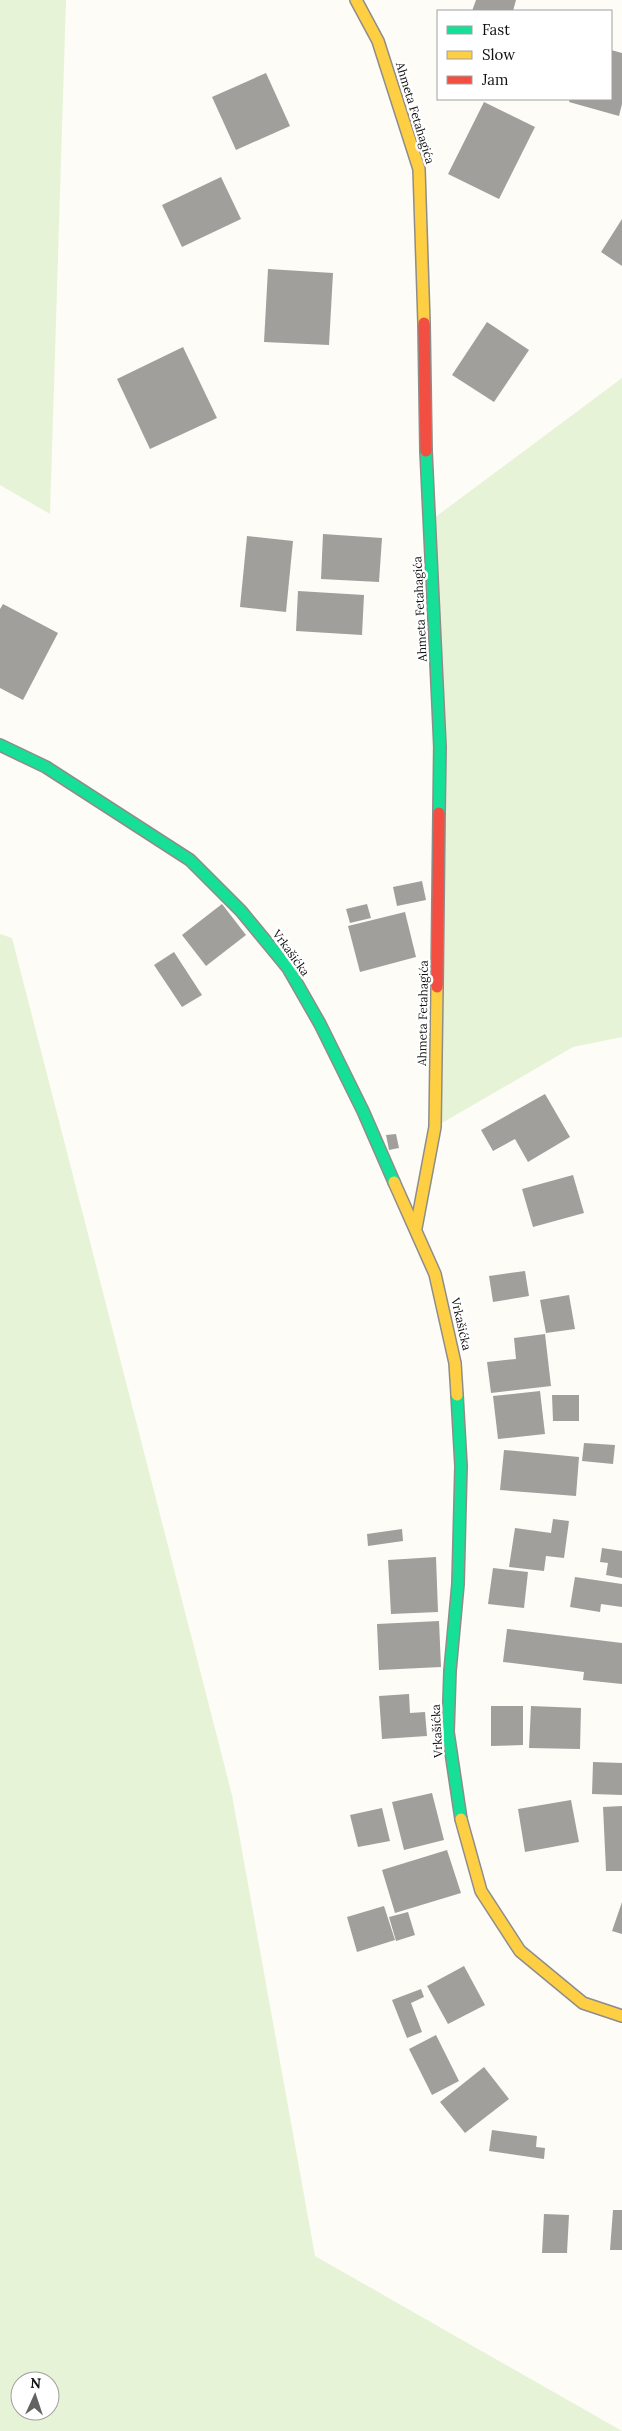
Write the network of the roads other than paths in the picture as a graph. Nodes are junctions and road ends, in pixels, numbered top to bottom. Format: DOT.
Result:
graph roads {
  1 [pos="356,0"];
  2 [pos="0,745"];
  3 [pos="416,1228"];
  4 [pos="622,2016"];
  1 -- 3 [label="street, Ahmeta Fetahagića"];
  2 -- 3 [label="street, Vrkašićka"];
  3 -- 4 [label="street, Vrkašićka"];
}
